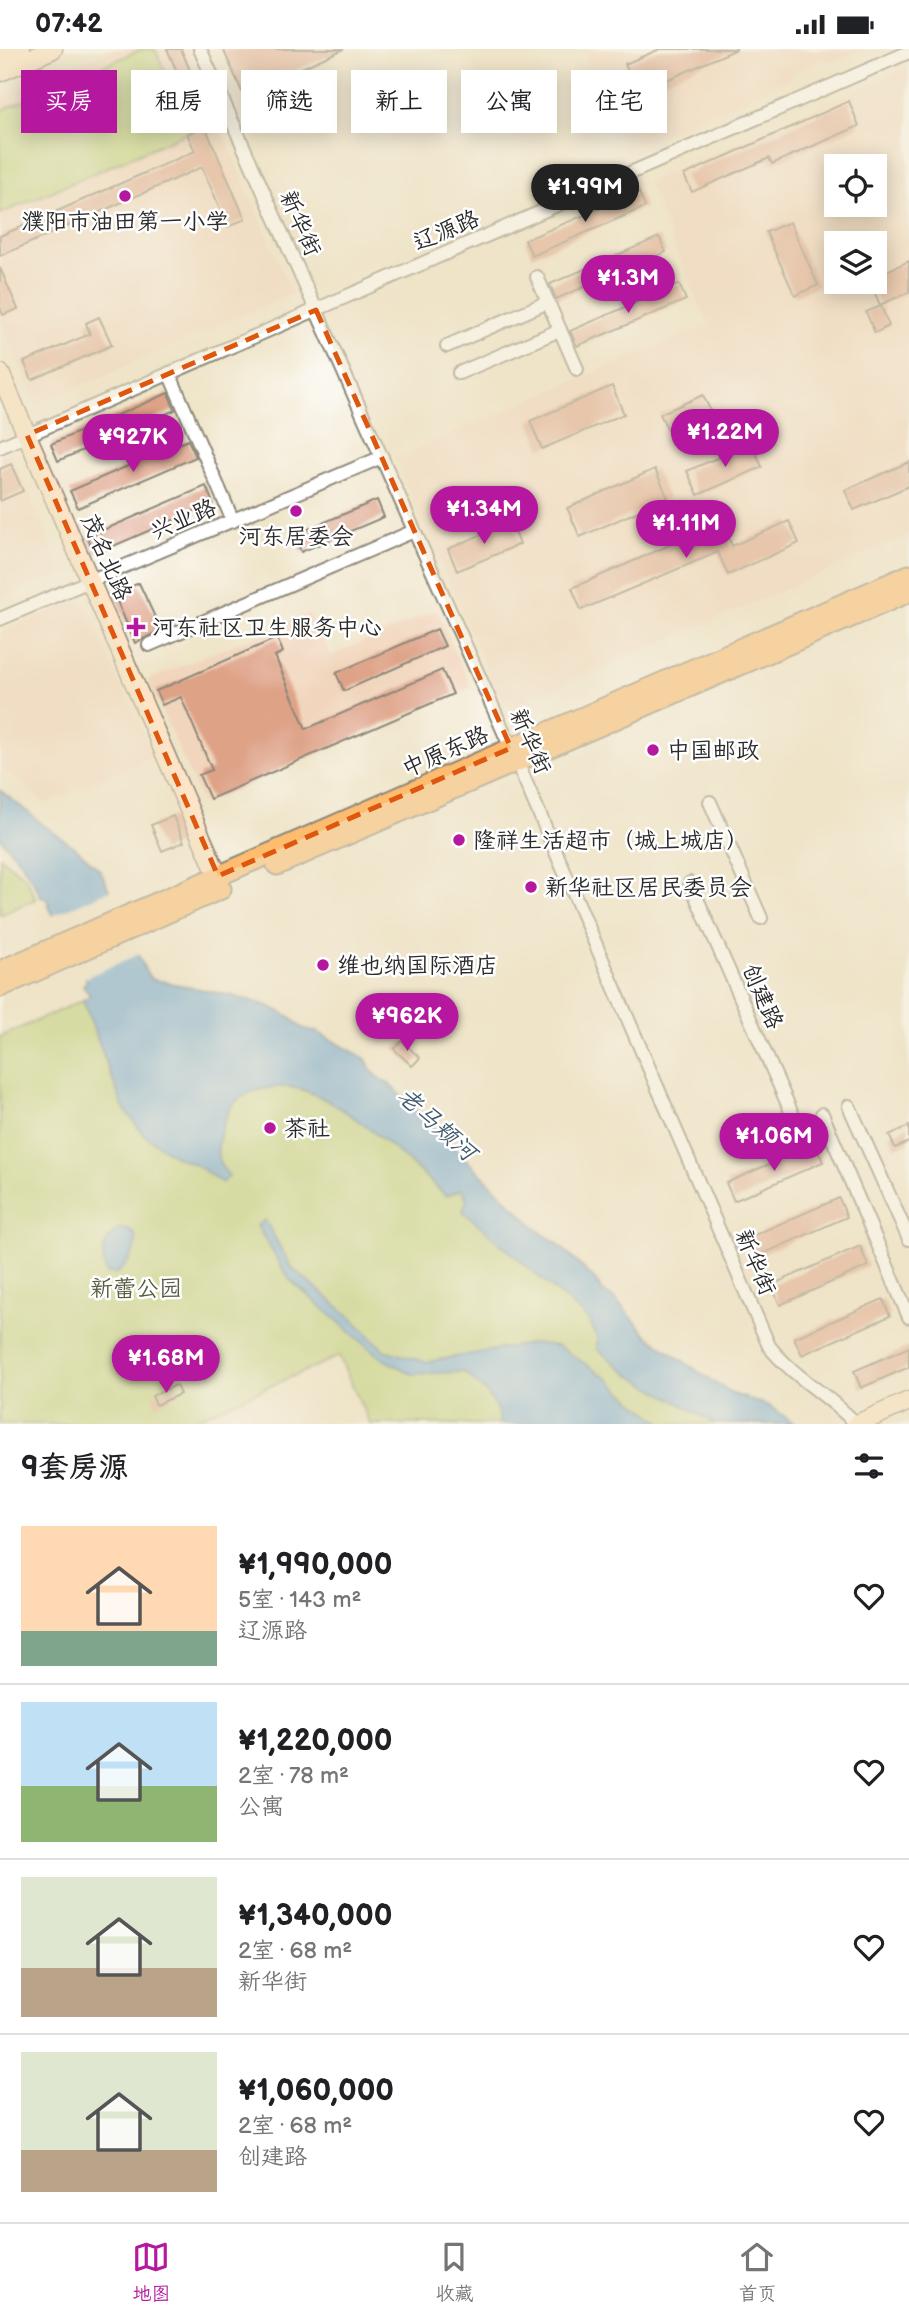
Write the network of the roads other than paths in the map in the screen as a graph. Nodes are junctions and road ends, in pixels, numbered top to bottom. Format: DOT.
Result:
graph roads {
  1 [pos="21,49"];
  2 [pos="53,49"];
  3 [pos="200,49"];
  4 [pos="909,52"];
  5 [pos="0,58"];
  6 [pos="0,72"];
  7 [pos="537,277"];
  8 [pos="548,302"];
  9 [pos="316,310"];
  10 [pos="560,330"];
  11 [pos="447,346"];
  12 [pos="577,369"];
  13 [pos="0,373"];
  14 [pos="169,373"];
  15 [pos="459,373"];
  16 [pos="27,435"];
  17 [pos="0,447"];
  18 [pos="382,457"];
  19 [pos="233,521"];
  20 [pos="414,531"];
  21 [pos="909,575"];
  22 [pos="91,581"];
  23 [pos="909,592"];
  24 [pos="0,619"];
  25 [pos="149,645"];
  26 [pos="514,755"];
  27 [pos="710,802"];
  28 [pos="218,876"];
  29 [pos="690,883"];
  30 [pos="761,918"];
  31 [pos="130,921"];
  32 [pos="62,952"];
  33 [pos="0,971"];
  34 [pos="0,987"];
  35 [pos="849,1107"];
  36 [pos="822,1114"];
  37 [pos="797,1125"];
  38 [pos="909,1240"];
  39 [pos="909,1317"];
  40 [pos="909,1402"];
  41 [pos="857,1424"];
  1 -- 5 [label="street"];
  2 -- 6 [label="street"];
  3 -- 9 [label="street, 新华街"];
  4 -- 9 [label="street, 辽源路"];
  7 -- 8 [label="street"];
  8 -- 10 [label="street"];
  8 -- 11 [label="street"];
  9 -- 14 [label="street, 辽源路"];
  9 -- 18 [label="street, 新华街"];
  10 -- 12 [label="street"];
  10 -- 15 [label="street"];
  13 -- 16 [label="street, 茂名北路"];
  14 -- 16 [label="street, 辽源路"];
  14 -- 19 [label="street"];
  16 -- 17 [label="street, 辽源路"];
  16 -- 22 [label="street, 茂名北路"];
  18 -- 19 [label="street, 兴业路"];
  18 -- 20 [label="street, 新华街"];
  19 -- 22 [label="street, 兴业路"];
  20 -- 25 [label="street"];
  20 -- 26 [label="street, 新华街"];
  21 -- 26 [label="main road, 中原东路"];
  22 -- 24 [label="street, 兴业路"];
  22 -- 28 [label="street, 茂名北路"];
  23 -- 26 [label="main road, 中原东路"];
  26 -- 28 [label="main road, 中原东路"];
  26 -- 31 [label="main road, 中原东路"];
  26 -- 41 [label="street, 新华街"];
  27 -- 30 [label="street"];
  28 -- 31 [label="main road, 中原东路"];
  29 -- 37 [label="street, 创建路"];
  31 -- 32 [label="main road, 中原东路"];
  32 -- 33 [label="main road, 中原东路"];
  32 -- 34 [label="main road, 中原东路"];
  35 -- 38 [label="street"];
  36 -- 39 [label="street"];
  40 -- 41 [label="street"];
}
